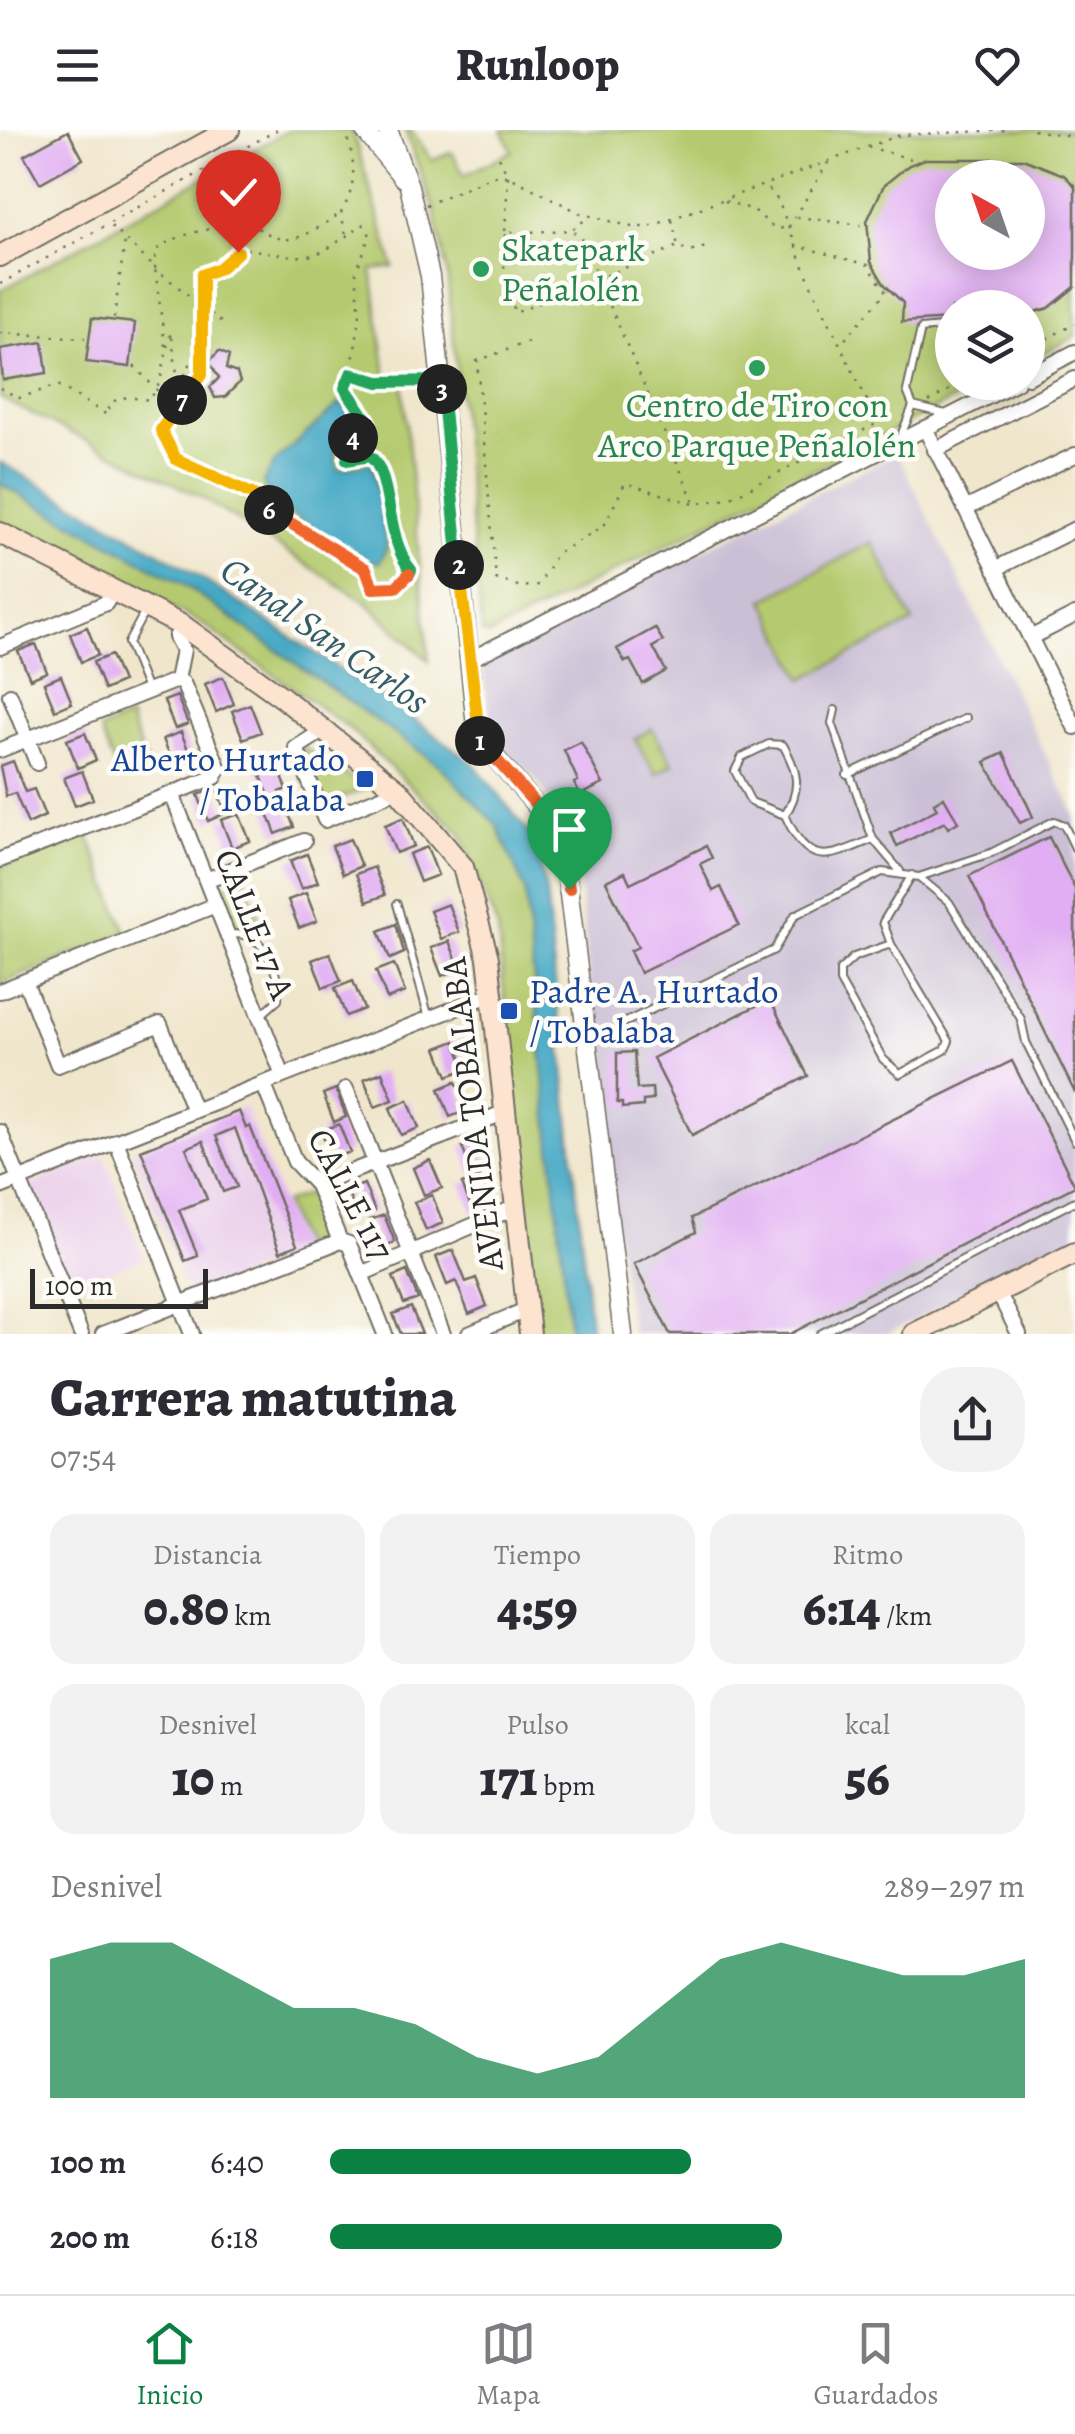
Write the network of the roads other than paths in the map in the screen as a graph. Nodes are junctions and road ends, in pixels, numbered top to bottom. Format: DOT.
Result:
graph roads {
  1 [pos="229,130"];
  2 [pos="364,130"];
  3 [pos="388,130"];
  4 [pos="410,186"];
  5 [pos="0,256"];
  6 [pos="935,327"];
  7 [pos="1075,352"];
  8 [pos="1045,368"];
  9 [pos="1075,378"];
  10 [pos="982,400"];
  11 [pos="916,407"];
  12 [pos="952,416"];
  13 [pos="925,428"];
  14 [pos="897,444"];
  15 [pos="935,450"];
  16 [pos="1075,455"];
  17 [pos="965,509"];
  18 [pos="1075,529"];
  19 [pos="0,534"];
  20 [pos="995,569"];
  21 [pos="113,590"];
  22 [pos="147,607"];
  23 [pos="1075,615"];
  24 [pos="183,626"];
  25 [pos="1030,638"];
  26 [pos="0,647"];
  27 [pos="469,660"];
  28 [pos="178,680"];
  29 [pos="146,690"];
  30 [pos="10,695"];
  31 [pos="1068,698"];
  32 [pos="836,710"];
  33 [pos="966,718"];
  34 [pos="1075,728"];
  35 [pos="324,730"];
  36 [pos="28,740"];
  37 [pos="0,750"];
  38 [pos="37,763"];
  39 [pos="847,775"];
  40 [pos="398,790"];
  41 [pos="172,794"];
  42 [pos="786,815"];
  43 [pos="872,839"];
  44 [pos="304,841"];
  45 [pos="1075,848"];
  46 [pos="0,860"];
  47 [pos="901,872"];
  48 [pos="916,876"];
  49 [pos="206,880"];
  50 [pos="397,904"];
  51 [pos="216,905"];
  52 [pos="228,935"];
  53 [pos="890,944"];
  54 [pos="25,981"];
  55 [pos="0,991"];
  56 [pos="492,994"];
  57 [pos="260,1016"];
  58 [pos="430,1018"];
  59 [pos="622,1024"];
  60 [pos="283,1076"];
  61 [pos="264,1083"];
  62 [pos="346,1089"];
  63 [pos="194,1110"];
  64 [pos="506,1112"];
  65 [pos="0,1132"];
  66 [pos="116,1141"];
  67 [pos="1075,1141"];
  68 [pos="376,1163"];
  69 [pos="19,1179"];
  70 [pos="318,1185"];
  71 [pos="0,1186"];
  72 [pos="1075,1200"];
  73 [pos="516,1207"];
  74 [pos="340,1241"];
  75 [pos="411,1252"];
  76 [pos="1075,1253"];
  77 [pos="361,1274"];
  78 [pos="998,1292"];
  79 [pos="180,1304"];
  80 [pos="528,1309"];
  81 [pos="80,1334"];
  82 [pos="103,1334"];
  83 [pos="192,1334"];
  84 [pos="385,1334"];
  85 [pos="443,1334"];
  86 [pos="468,1334"];
  87 [pos="530,1334"];
  88 [pos="623,1334"];
  89 [pos="820,1334"];
  90 [pos="914,1334"];
  91 [pos="1019,1334"];
  1 -- 5 [label="main road"];
  2 -- 4 [label="street"];
  3 -- 4 [label="street"];
  4 -- 27 [label="street"];
  6 -- 11 [label="lane"];
  7 -- 8 [label="street"];
  9 -- 15 [label="street"];
  10 -- 12 [label="street"];
  11 -- 12 [label="lane"];
  11 -- 14 [label="lane"];
  12 -- 13 [label="street"];
  13 -- 14 [label="street"];
  13 -- 15 [label="street"];
  14 -- 27 [label="street"];
  15 -- 17 [label="street"];
  16 -- 17 [label="street"];
  17 -- 20 [label="street"];
  18 -- 20 [label="street"];
  19 -- 21 [label="main road, AVENIDA TOBALABA"];
  20 -- 25 [label="street"];
  21 -- 22 [label="main road, AVENIDA TOBALABA"];
  21 -- 26 [label="street"];
  22 -- 24 [label="main road, AVENIDA TOBALABA"];
  22 -- 29 [label="lane"];
  23 -- 25 [label="street"];
  24 -- 28 [label="street"];
  24 -- 35 [label="main road, AVENIDA TOBALABA"];
  25 -- 31 [label="street"];
  27 -- 88 [label="street"];
  28 -- 29 [label="street"];
  28 -- 41 [label="street"];
  29 -- 36 [label="street"];
  30 -- 36 [label="street"];
  31 -- 34 [label="street"];
  32 -- 39 [label="lane"];
  33 -- 39 [label="lane"];
  35 -- 40 [label="main road, AVENIDA TOBALABA"];
  35 -- 40 [label="street"];
  36 -- 37 [label="street"];
  36 -- 38 [label="street"];
  39 -- 43 [label="lane"];
  40 -- 56 [label="main road, AVENIDA TOBALABA"];
  41 -- 46 [label="street"];
  41 -- 49 [label="street, CALLE 17 A"];
  42 -- 42 [label="lane"];
  42 -- 43 [label="lane"];
  43 -- 47 [label="lane"];
  44 -- 49 [label="street"];
  45 -- 48 [label="lane"];
  47 -- 48 [label="lane"];
  47 -- 59 [label="lane"];
  48 -- 53 [label="lane"];
  48 -- 67 [label="lane"];
  49 -- 51 [label="street, CALLE 17 A"];
  50 -- 58 [label="lane"];
  51 -- 52 [label="street, CALLE 17 A"];
  51 -- 54 [label="street"];
  52 -- 57 [label="street, CALLE 17 A"];
  52 -- 57 [label="lane"];
  53 -- 53 [label="lane"];
  54 -- 55 [label="street"];
  54 -- 63 [label="street"];
  56 -- 58 [label="street"];
  56 -- 64 [label="main road, AVENIDA TOBALABA"];
  57 -- 60 [label="street, CALLE 17 A"];
  58 -- 60 [label="street"];
  60 -- 61 [label="street"];
  61 -- 63 [label="street"];
  61 -- 70 [label="street, CALLE 117"];
  62 -- 68 [label="street"];
  63 -- 66 [label="street"];
  64 -- 68 [label="street"];
  64 -- 73 [label="main road, AVENIDA TOBALABA"];
  65 -- 69 [label="street"];
  66 -- 69 [label="street"];
  66 -- 79 [label="street"];
  68 -- 70 [label="street"];
  68 -- 75 [label="street"];
  69 -- 71 [label="street"];
  69 -- 81 [label="street"];
  70 -- 74 [label="street, CALLE 117"];
  72 -- 89 [label="lane"];
  73 -- 75 [label="street"];
  73 -- 80 [label="main road, AVENIDA TOBALABA"];
  74 -- 77 [label="street, CALLE 117"];
  74 -- 79 [label="street"];
  75 -- 77 [label="street"];
  75 -- 85 [label="street"];
  76 -- 78 [label="main road"];
  77 -- 84 [label="street, CALLE 117"];
  78 -- 90 [label="main road"];
  78 -- 91 [label="street"];
  79 -- 82 [label="street"];
  79 -- 83 [label="street"];
  80 -- 86 [label="street"];
  80 -- 87 [label="main road, AVENIDA TOBALABA"];
}
